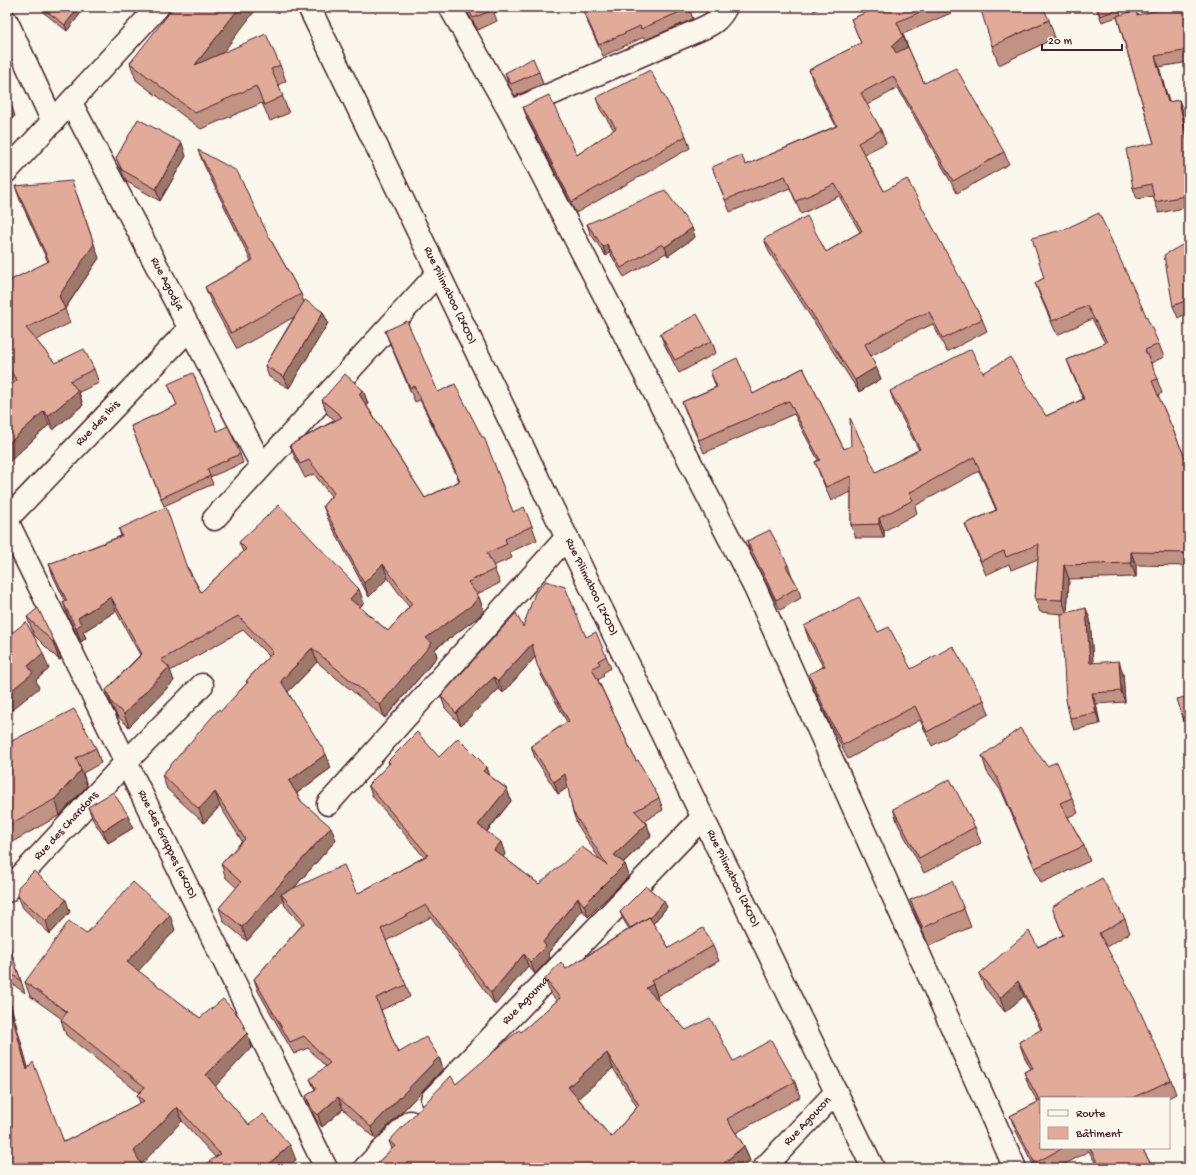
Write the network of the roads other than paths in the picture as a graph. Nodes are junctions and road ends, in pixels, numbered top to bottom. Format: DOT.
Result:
graph roads {
  1 [pos="158,7"];
  2 [pos="309,7"];
  3 [pos="450,7"];
  4 [pos="726,7"];
  5 [pos="7,22"];
  6 [pos="71,103"];
  7 [pos="510,112"];
  8 [pos="53,122"];
  9 [pos="7,171"];
  10 [pos="438,273"];
  11 [pos="190,328"];
  12 [pos="262,466"];
  13 [pos="214,519"];
  14 [pos="7,520"];
  15 [pos="567,537"];
  16 [pos="202,685"];
  17 [pos="126,762"];
  18 [pos="328,804"];
  19 [pos="703,817"];
  20 [pos="7,891"];
  21 [pos="836,1092"];
  22 [pos="326,1168"];
  23 [pos="365,1168"];
  24 [pos="764,1168"];
  25 [pos="873,1168"];
  26 [pos="1015,1168"];
  1 -- 6 [label="street"];
  2 -- 10 [label="street, Rue Pilimaboo (2KOD)"];
  3 -- 7 [label="street"];
  4 -- 7 [label="street"];
  5 -- 8 [label="street"];
  6 -- 8 [label="street"];
  6 -- 11 [label="street, Rue Agodja"];
  7 -- 26 [label="street"];
  8 -- 9 [label="street"];
  10 -- 12 [label="street"];
  10 -- 15 [label="street, Rue Pilimaboo (2KOD)"];
  11 -- 12 [label="street, Rue Agodja"];
  11 -- 14 [label="street, Rue des Ibis"];
  12 -- 13 [label="street"];
  14 -- 17 [label="street, Rue des Grappes (6KOD)"];
  15 -- 18 [label="street"];
  15 -- 19 [label="street, Rue Pilimaboo (2KOD)"];
  16 -- 17 [label="street, Rue des Chardons"];
  17 -- 20 [label="street, Rue des Chardons"];
  17 -- 22 [label="street, Rue des Grappes (6KOD)"];
  19 -- 21 [label="street, Rue Pilimaboo (2KOD)"];
  19 -- 23 [label="street, Rue Agouma"];
  21 -- 24 [label="street, Rue Agoucon"];
  21 -- 25 [label="street, Rue Pilimaboo (2KOD)"];
}
